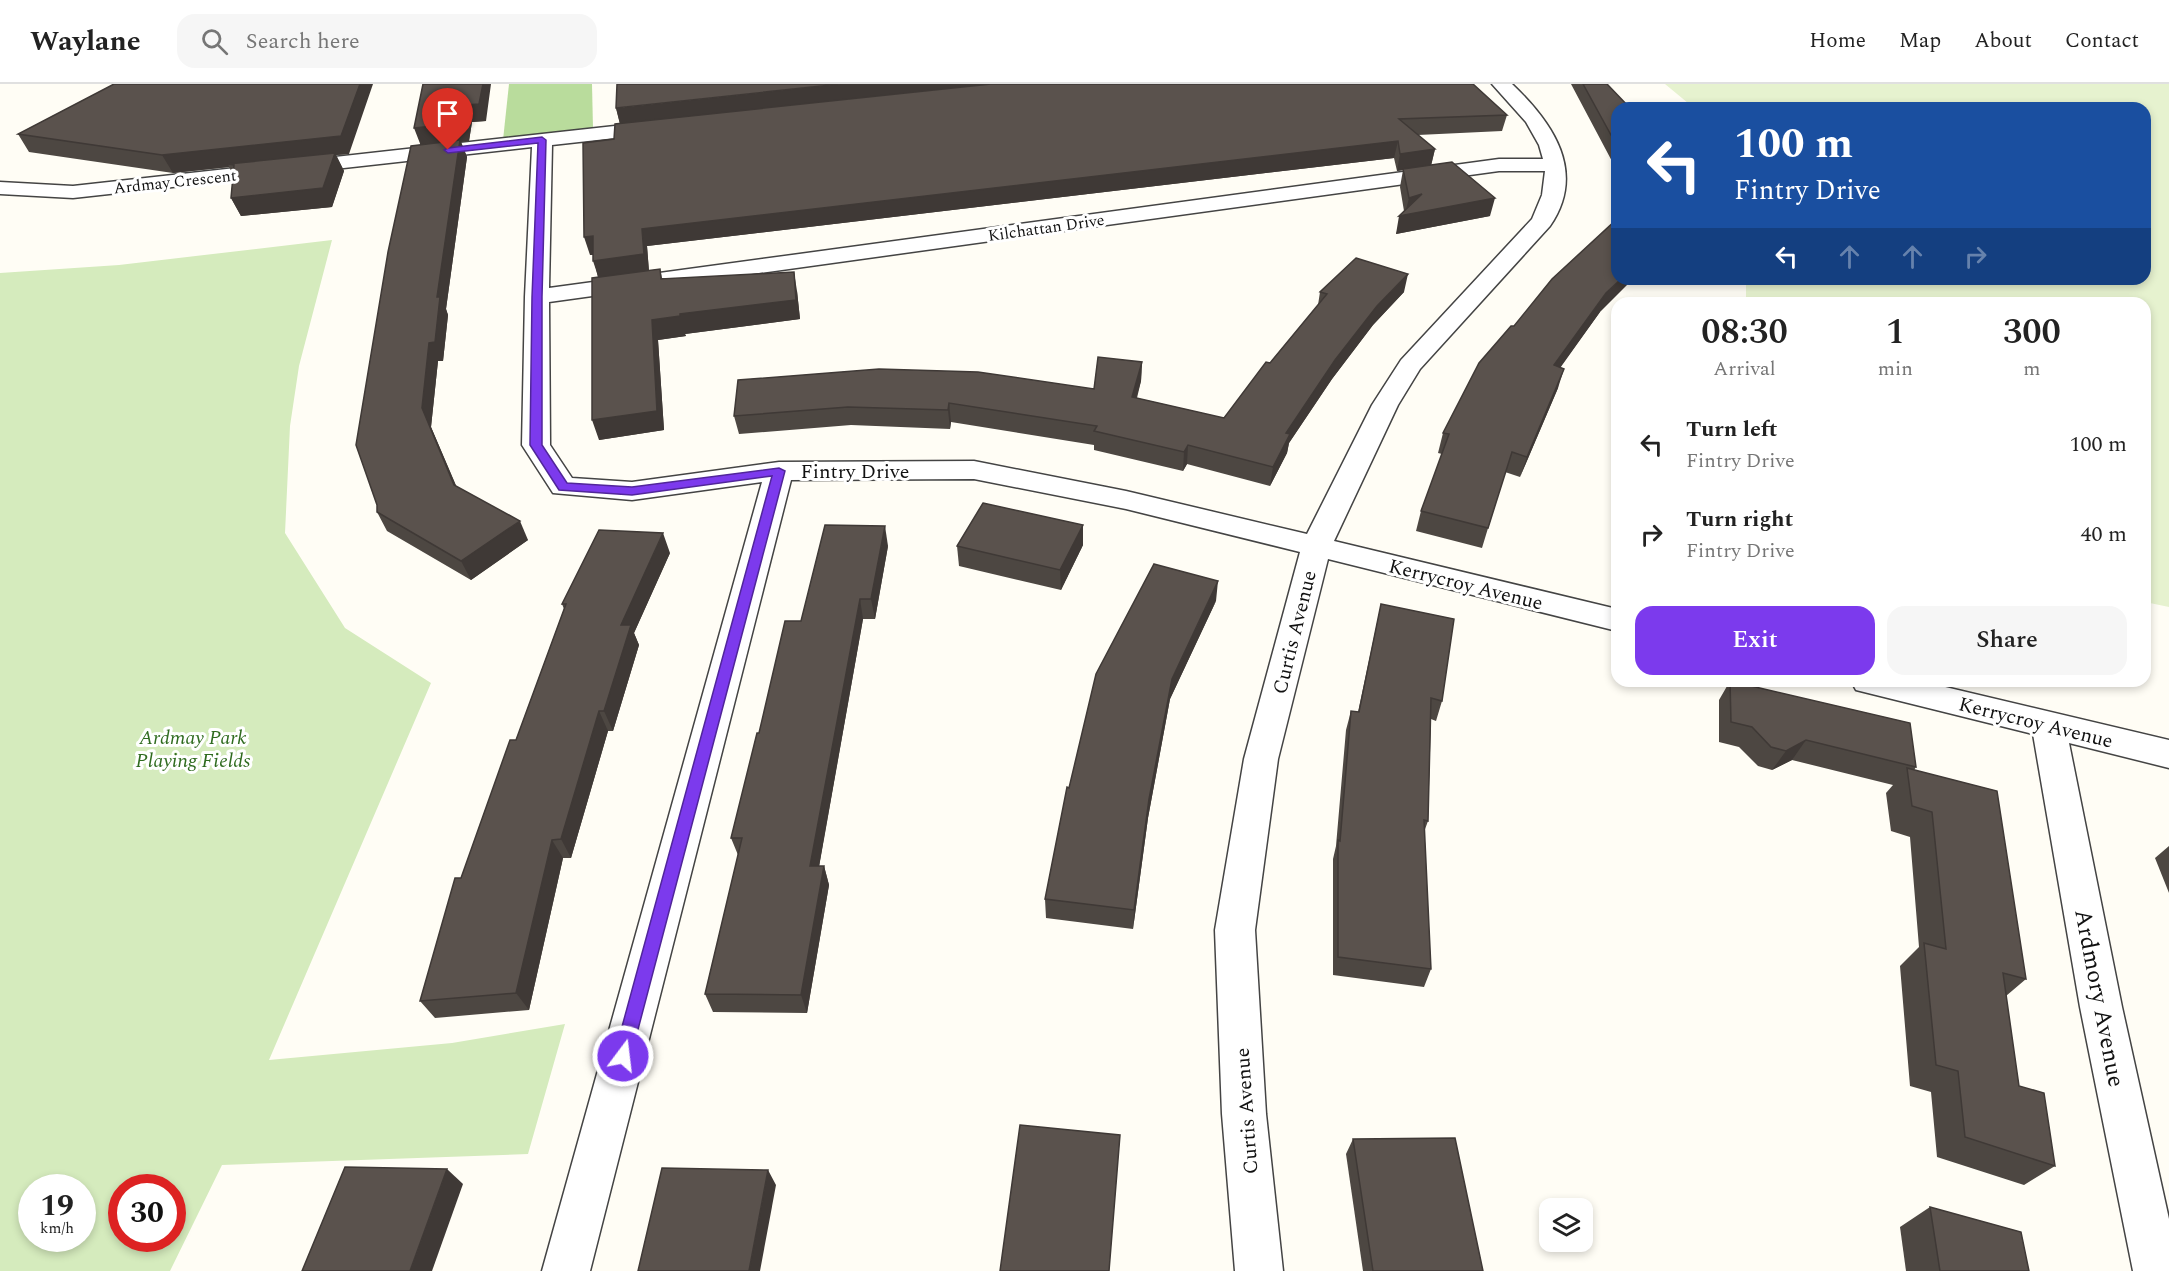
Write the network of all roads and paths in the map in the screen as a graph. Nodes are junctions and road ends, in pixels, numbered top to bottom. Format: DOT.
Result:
graph roads {
  1 [pos="1501,84"];
  2 [pos="685,125"];
  3 [pos="542,140"];
  4 [pos="1556,165"];
  5 [pos="0,188"];
  6 [pos="537,297"];
  7 [pos="779,471"];
  8 [pos="1316,547"];
  9 [pos="1611,619"];
  10 [pos="1893,687"];
  11 [pos="2048,724"];
  12 [pos="2169,754"];
  13 [pos="566,1271"];
  14 [pos="1259,1271"];
  15 [pos="2157,1271"];
  1 -- 4 [label="street, Curtis Avenue"];
  2 -- 3 [label="street, Ardmay Crescent"];
  3 -- 5 [label="street, Ardmay Crescent"];
  3 -- 6 [label="street, Fintry Drive"];
  4 -- 6 [label="street, Kilchattan Drive"];
  4 -- 8 [label="street, Curtis Avenue"];
  6 -- 7 [label="street, Fintry Drive"];
  7 -- 8 [label="street, Fintry Drive"];
  7 -- 13 [label="street"];
  8 -- 9 [label="street, Kerrycroy Avenue"];
  8 -- 14 [label="street, Curtis Avenue"];
  10 -- 11 [label="street, Kerrycroy Avenue"];
  11 -- 12 [label="street, Kerrycroy Avenue"];
  11 -- 15 [label="street, Ardmory Avenue"];
}
